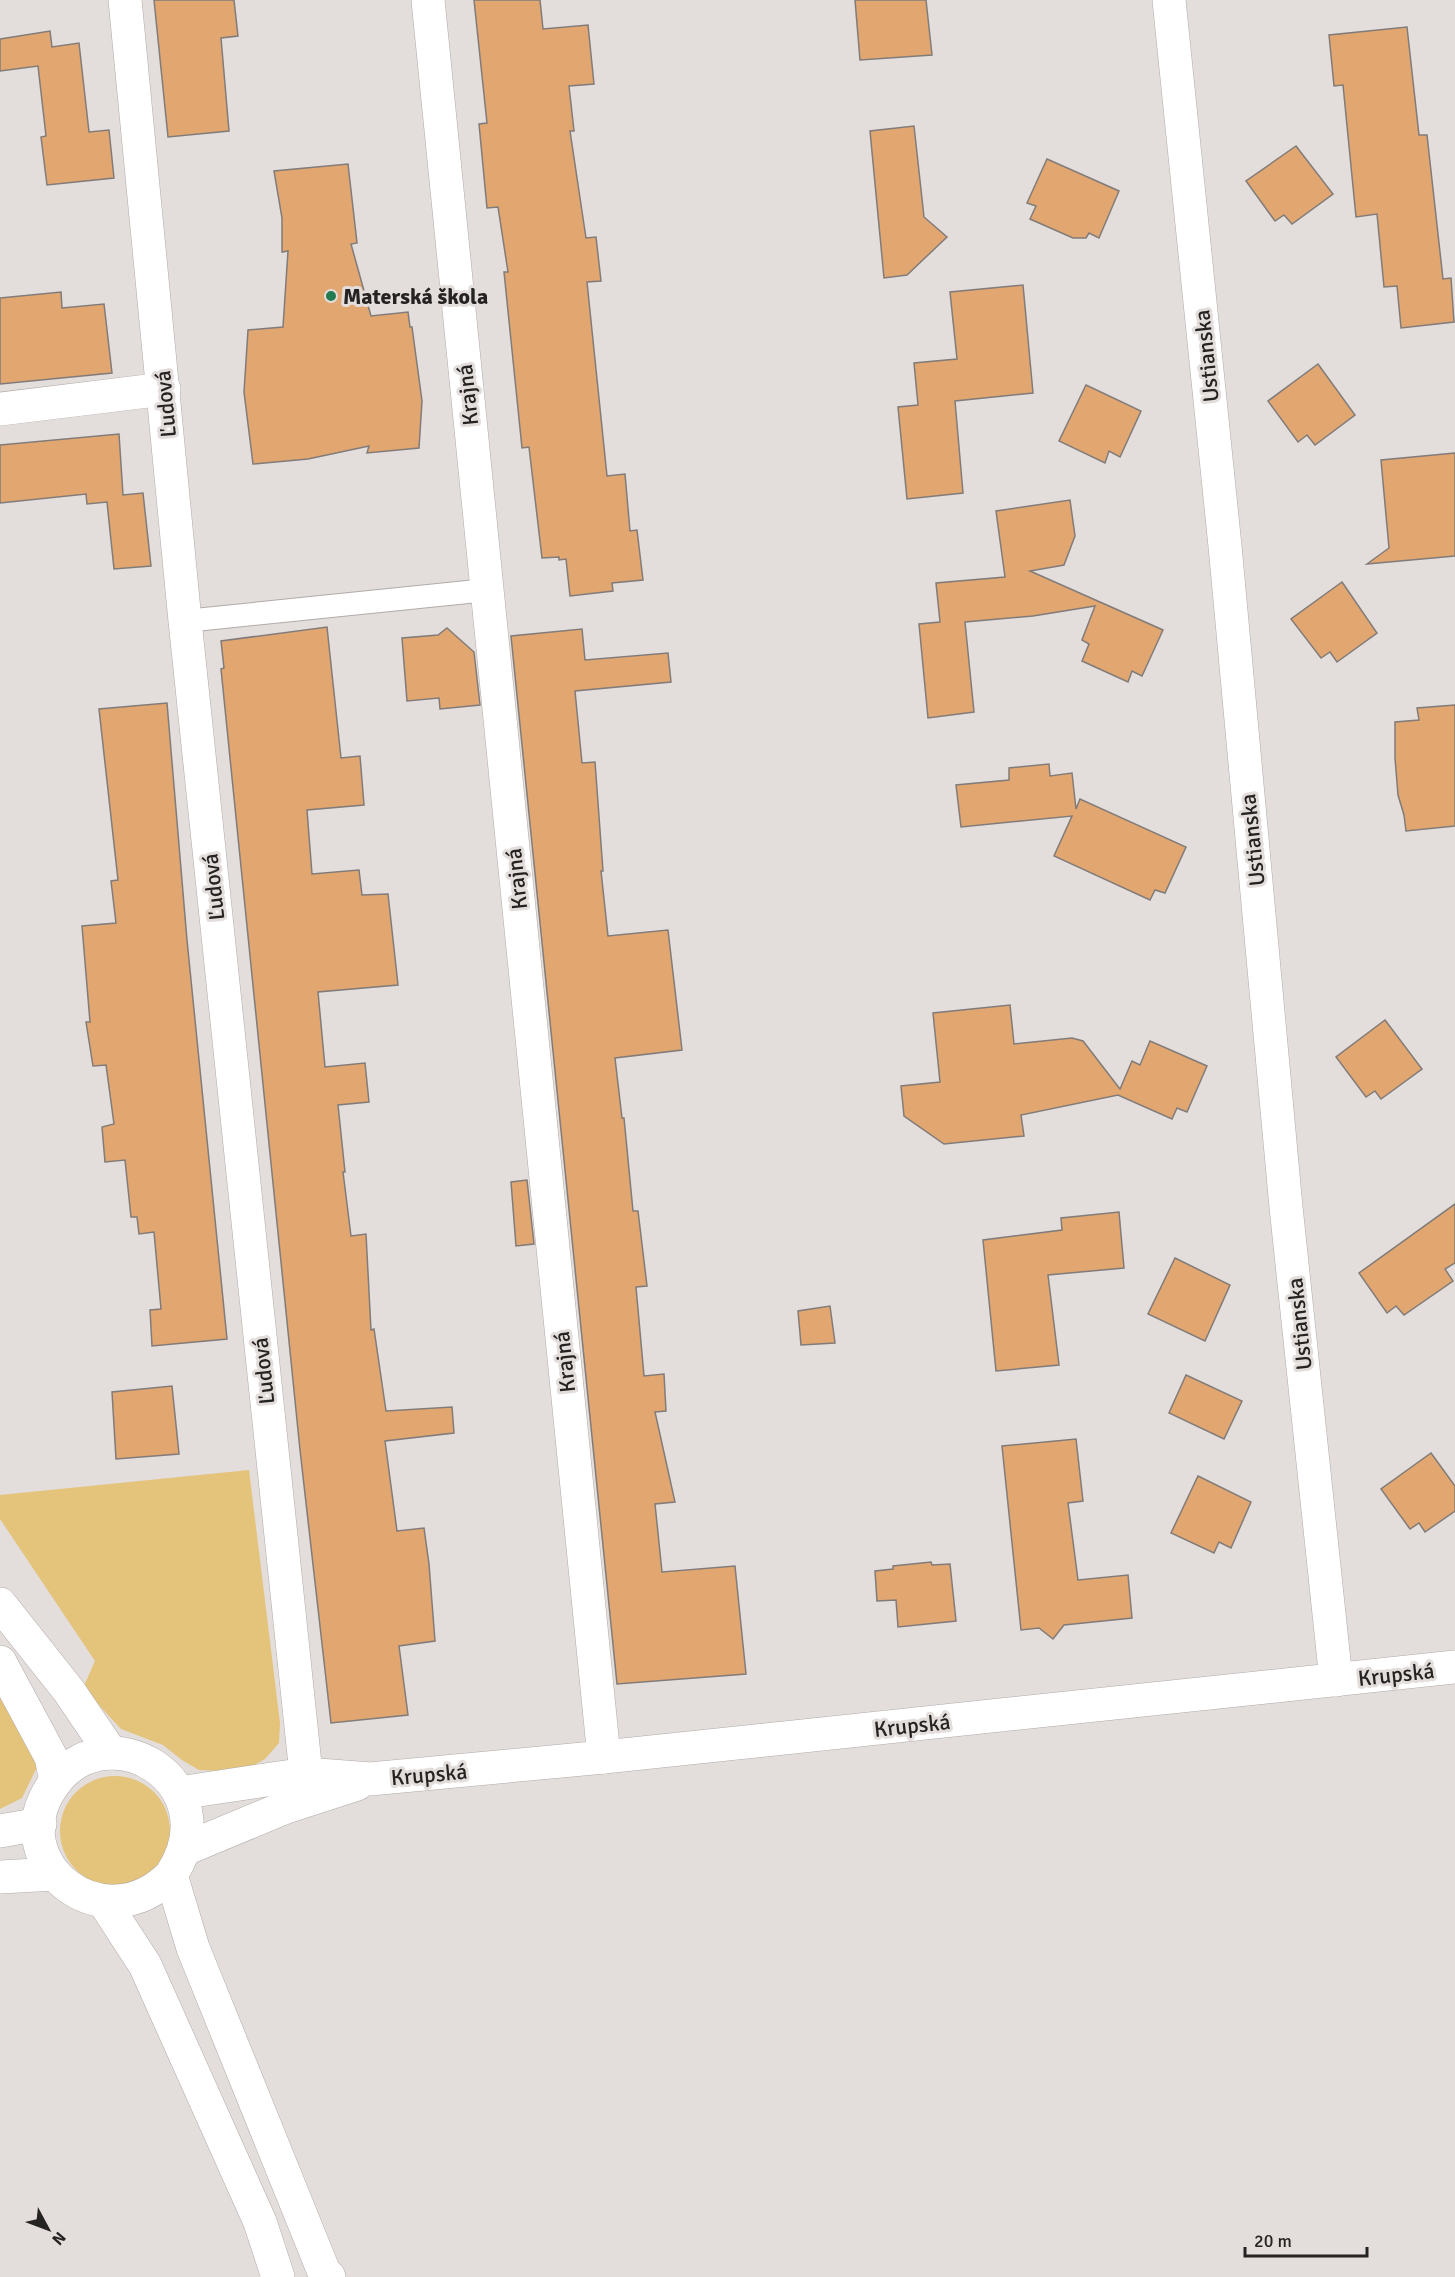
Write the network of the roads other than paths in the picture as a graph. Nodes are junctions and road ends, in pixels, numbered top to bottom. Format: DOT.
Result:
graph roads {
  1 [pos="124,0"];
  2 [pos="428,0"];
  3 [pos="1169,0"];
  4 [pos="164,389"];
  5 [pos="0,409"];
  6 [pos="487,590"];
  7 [pos="185,621"];
  8 [pos="0,1604"];
  9 [pos="0,1662"];
  10 [pos="1455,1667"];
  11 [pos="1336,1680"];
  12 [pos="111,1753"];
  13 [pos="604,1757"];
  14 [pos="306,1774"];
  15 [pos="370,1779"];
  16 [pos="56,1781"];
  17 [pos="179,1793"];
  18 [pos="40,1824"];
  19 [pos="0,1831"];
  20 [pos="178,1862"];
  21 [pos="55,1874"];
  22 [pos="0,1877"];
  23 [pos="104,1902"];
  24 [pos="326,2275"];
  25 [pos="277,2277"];
  1 -- 4 [label="street, Ľudová"];
  2 -- 6 [label="street, Krajná"];
  3 -- 11 [label="street, Ustianska"];
  4 -- 5 [label="street"];
  4 -- 7 [label="street, Ľudová"];
  6 -- 7 [label="lane"];
  6 -- 13 [label="street, Krajná"];
  7 -- 14 [label="street, Ľudová"];
  8 -- 12 [label="street"];
  9 -- 16 [label="street"];
  10 -- 11 [label="street, Krupská"];
  11 -- 13 [label="street, Krupská"];
  12 -- 16 [label="street"];
  12 -- 17 [label="street"];
  13 -- 15 [label="street, Krupská"];
  14 -- 15 [label="street, Krupská"];
  14 -- 17 [label="street, Krupská"];
  15 -- 20 [label="street, Krupská"];
  16 -- 18 [label="street"];
  17 -- 20 [label="street"];
  18 -- 19 [label="street"];
  18 -- 21 [label="street"];
  20 -- 23 [label="street"];
  20 -- 24 [label="street"];
  21 -- 22 [label="street"];
  21 -- 23 [label="street"];
  23 -- 25 [label="street"];
}
